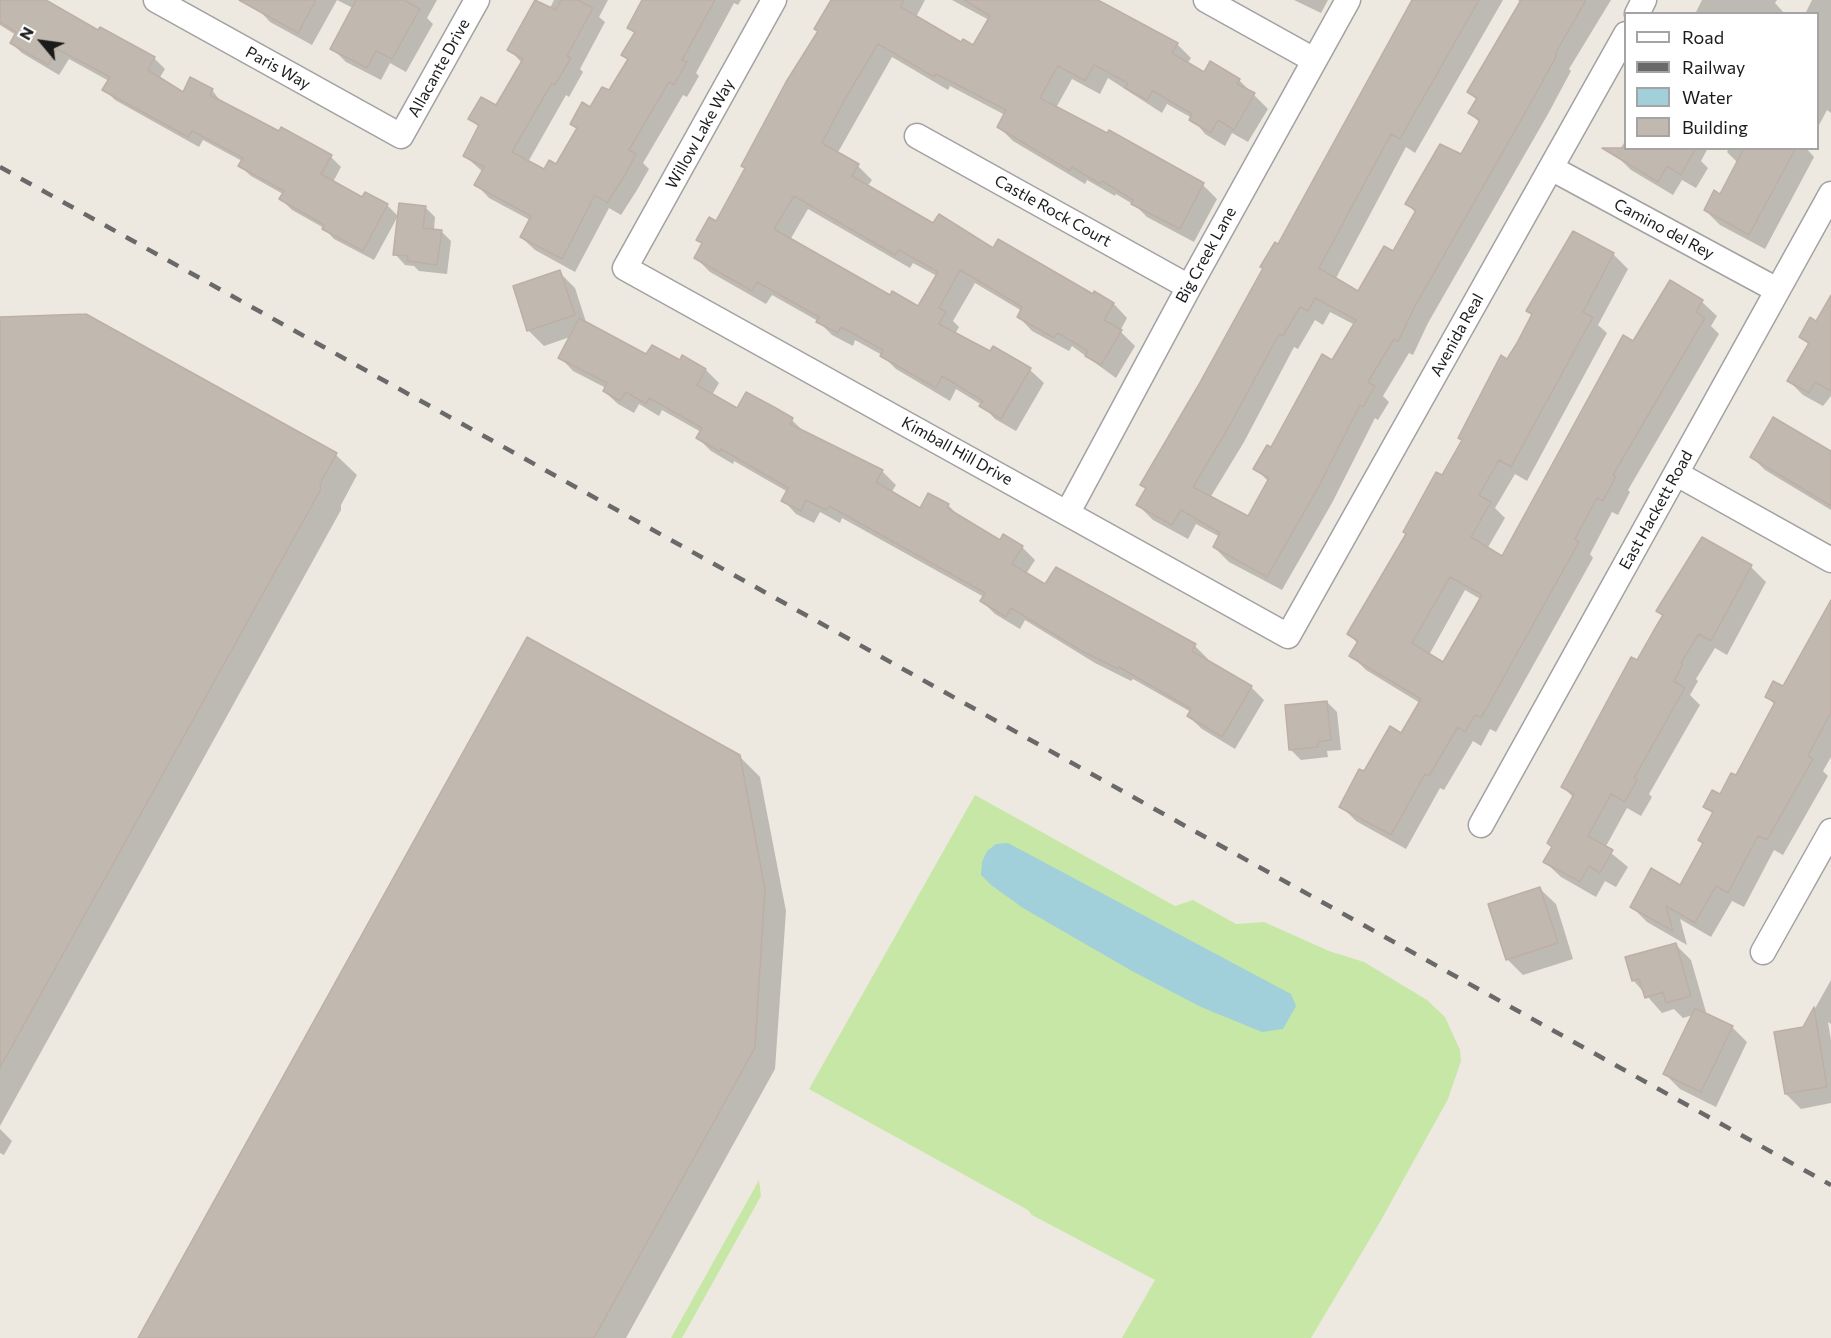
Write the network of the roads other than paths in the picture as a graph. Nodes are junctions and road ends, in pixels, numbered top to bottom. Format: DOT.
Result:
graph roads {
  1 [pos="156,0"];
  2 [pos="477,0"];
  3 [pos="774,0"];
  4 [pos="1206,0"];
  5 [pos="1348,0"];
  6 [pos="184,7"];
  7 [pos="1624,38"];
  8 [pos="1314,60"];
  9 [pos="401,136"];
  10 [pos="917,136"];
  11 [pos="1551,168"];
  12 [pos="1831,194"];
  13 [pos="625,268"];
  14 [pos="1189,287"];
  15 [pos="1777,290"];
  16 [pos="1677,474"];
  17 [pos="1068,512"];
  18 [pos="1831,560"];
  19 [pos="1288,636"];
  20 [pos="1481,825"];
  21 [pos="1831,831"];
  22 [pos="1763,952"];
  1 -- 6 [label="street, Paris Way"];
  2 -- 9 [label="street, Allacante Drive"];
  3 -- 13 [label="street, Willow Lake Way"];
  4 -- 8 [label="street"];
  5 -- 8 [label="street, Big Creek Lane"];
  6 -- 9 [label="street, Paris Way"];
  7 -- 11 [label="street, Avenida Real"];
  8 -- 14 [label="street, Big Creek Lane"];
  10 -- 14 [label="street, Castle Rock Court"];
  11 -- 15 [label="street, Camino del Rey"];
  11 -- 19 [label="street, Avenida Real"];
  12 -- 15 [label="street, East Hackett Road"];
  13 -- 17 [label="street, Kimball Hill Drive"];
  14 -- 17 [label="street, Big Creek Lane"];
  15 -- 16 [label="street, East Hackett Road"];
  16 -- 18 [label="street"];
  16 -- 20 [label="street, East Hackett Road"];
  17 -- 19 [label="street, Kimball Hill Drive"];
  21 -- 22 [label="street"];
}
